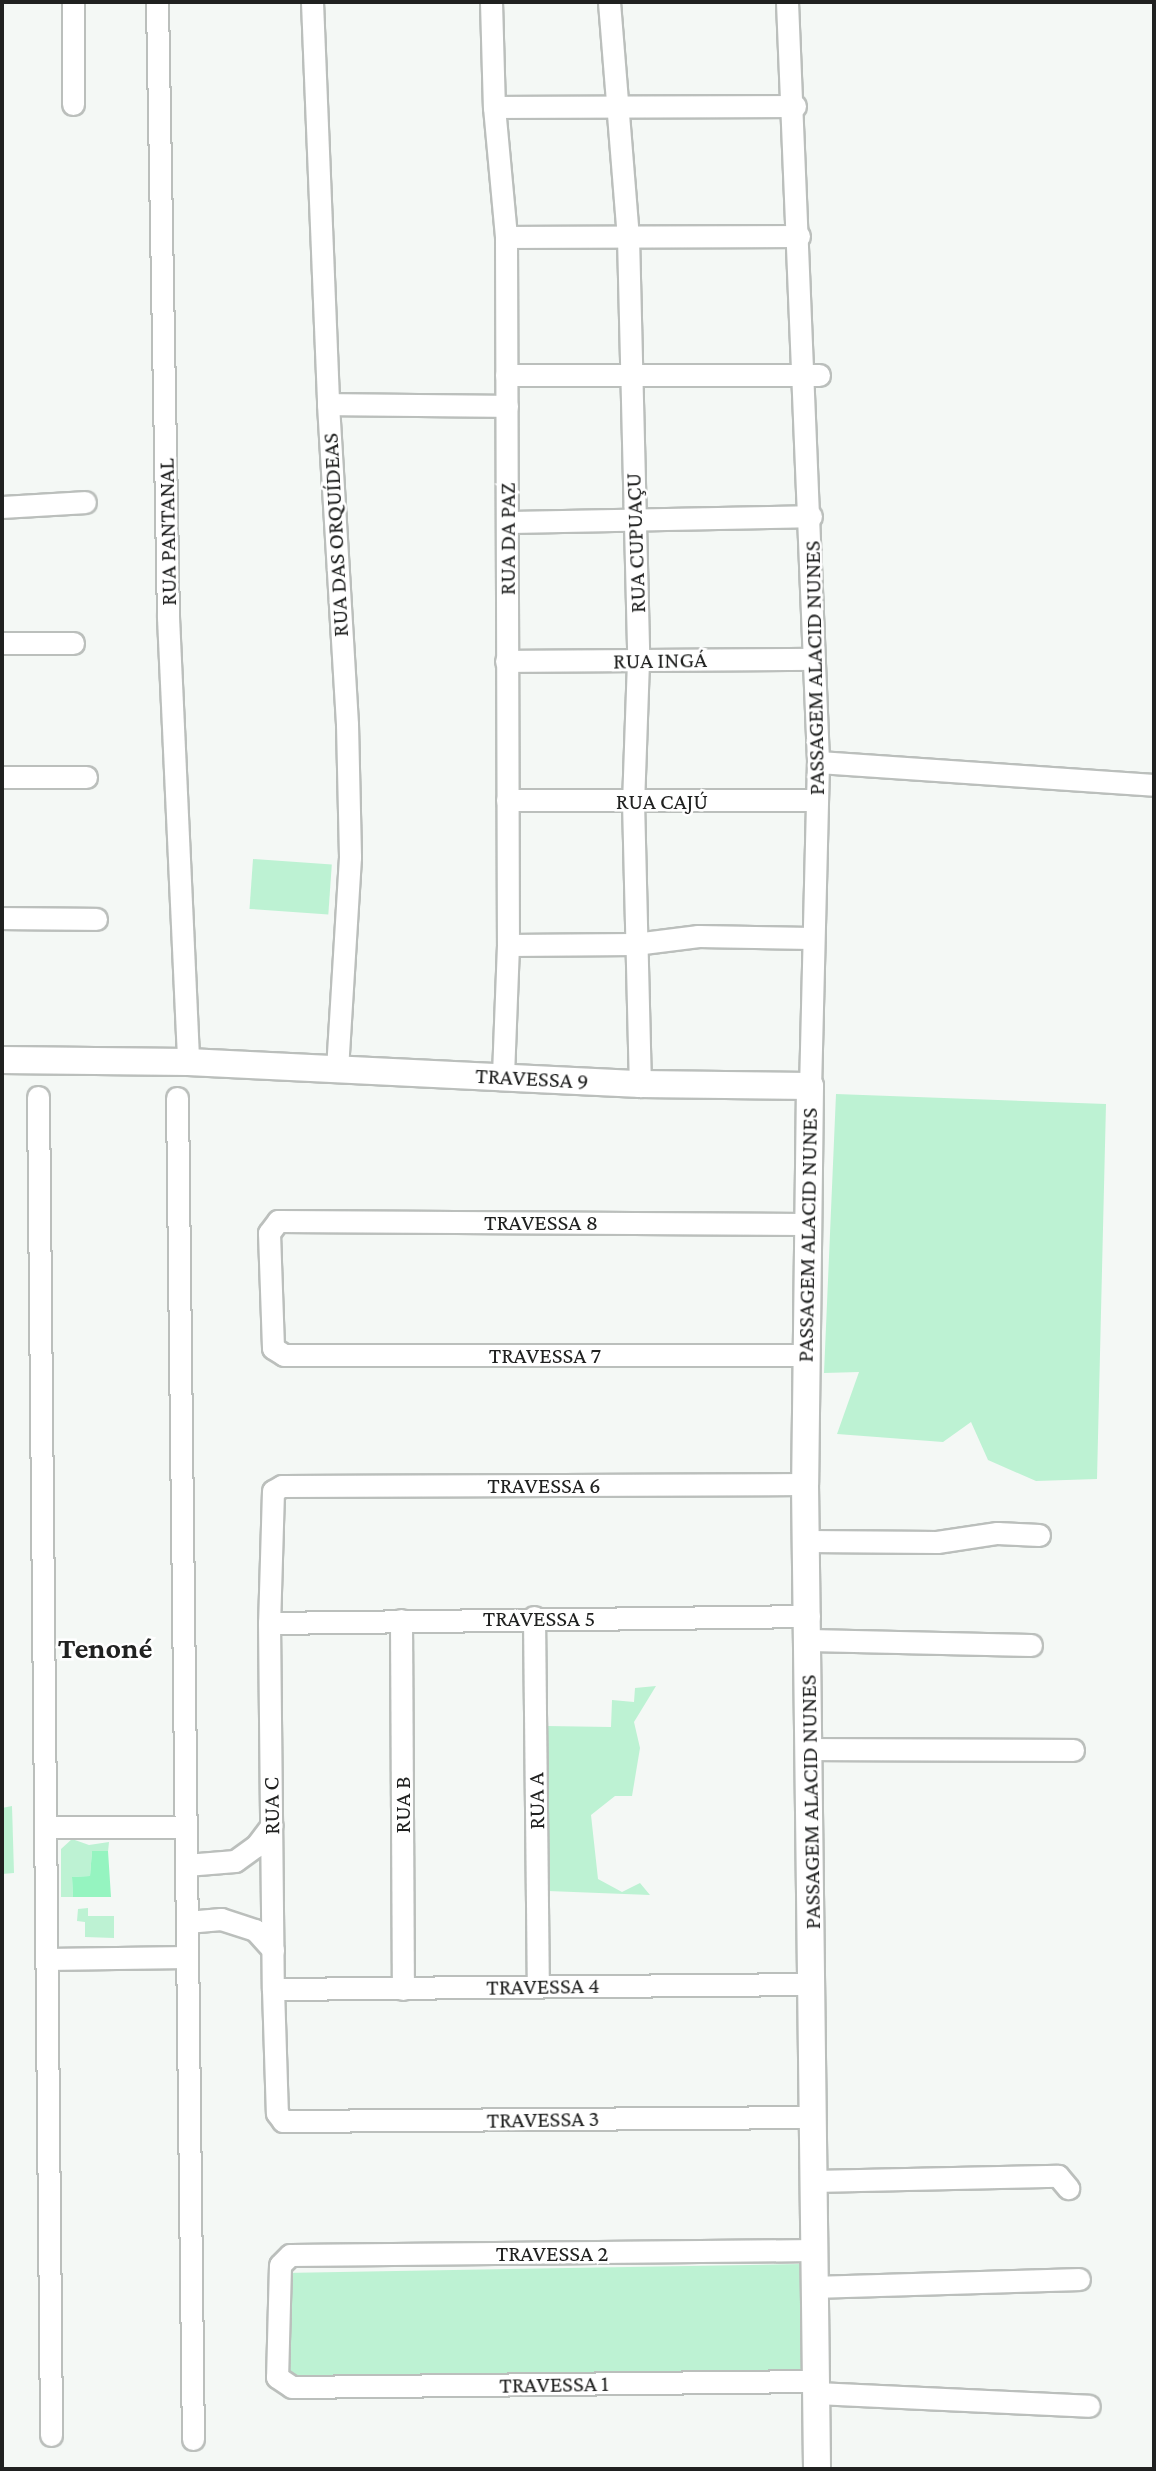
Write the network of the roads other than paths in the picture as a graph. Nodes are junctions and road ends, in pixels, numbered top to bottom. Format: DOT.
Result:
graph roads {
  1 [pos="73,2"];
  2 [pos="157,2"];
  3 [pos="312,2"];
  4 [pos="491,2"];
  5 [pos="609,2"];
  6 [pos="787,2"];
  7 [pos="73,104"];
  8 [pos="793,106"];
  9 [pos="494,107"];
  10 [pos="614,107"];
  11 [pos="799,236"];
  12 [pos="506,237"];
  13 [pos="628,237"];
  14 [pos="506,374"];
  15 [pos="811,375"];
  16 [pos="629,378"];
  17 [pos="328,404"];
  18 [pos="507,406"];
  19 [pos="85,502"];
  20 [pos="2,507"];
  21 [pos="811,516"];
  22 [pos="634,520"];
  23 [pos="508,522"];
  24 [pos="2,643"];
  25 [pos="73,643"];
  26 [pos="814,659"];
  27 [pos="506,661"];
  28 [pos="638,661"];
  29 [pos="818,762"];
  30 [pos="2,777"];
  31 [pos="86,777"];
  32 [pos="1154,785"];
  33 [pos="507,800"];
  34 [pos="817,800"];
  35 [pos="633,801"];
  36 [pos="2,918"];
  37 [pos="96,919"];
  38 [pos="811,938"];
  39 [pos="635,944"];
  40 [pos="508,945"];
  41 [pos="2,1060"];
  42 [pos="188,1062"];
  43 [pos="337,1069"];
  44 [pos="503,1076"];
  45 [pos="640,1084"];
  46 [pos="810,1086"];
  47 [pos="38,1097"];
  48 [pos="177,1098"];
  49 [pos="805,1224"];
  50 [pos="284,1355"];
  51 [pos="805,1355"];
  52 [pos="805,1484"];
  53 [pos="1039,1535"];
  54 [pos="807,1541"];
  55 [pos="534,1617"];
  56 [pos="401,1620"];
  57 [pos="269,1623"];
  58 [pos="808,1628"];
  59 [pos="1031,1645"];
  60 [pos="809,1749"];
  61 [pos="1073,1750"];
  62 [pos="271,1825"];
  63 [pos="45,1827"];
  64 [pos="186,1827"];
  65 [pos="186,1865"];
  66 [pos="187,1922"];
  67 [pos="273,1950"];
  68 [pos="187,1957"];
  69 [pos="46,1959"];
  70 [pos="813,1984"];
  71 [pos="538,1985"];
  72 [pos="273,1989"];
  73 [pos="402,1989"];
  74 [pos="277,2113"];
  75 [pos="814,2117"];
  76 [pos="813,2181"];
  77 [pos="1068,2188"];
  78 [pos="814,2250"];
  79 [pos="1079,2279"];
  80 [pos="814,2287"];
  81 [pos="292,2387"];
  82 [pos="816,2387"];
  83 [pos="1089,2406"];
  84 [pos="51,2435"];
  85 [pos="193,2439"];
  86 [pos="817,2469"];
  1 -- 7 [label="street"];
  2 -- 42 [label="street, RUA PANTANAL"];
  3 -- 17 [label="street, RUA DAS ORQUÍDEAS"];
  4 -- 9 [label="street, RUA DA PAZ"];
  5 -- 10 [label="street, RUA CUPUAÇU"];
  6 -- 8 [label="street, PASSAGEM ALACID NUNES"];
  8 -- 10 [label="street"];
  8 -- 11 [label="street, PASSAGEM ALACID NUNES"];
  9 -- 10 [label="street"];
  9 -- 12 [label="street, RUA DA PAZ"];
  10 -- 13 [label="street, RUA CUPUAÇU"];
  11 -- 13 [label="street"];
  11 -- 15 [label="street, PASSAGEM ALACID NUNES"];
  12 -- 13 [label="street"];
  12 -- 14 [label="street, RUA DA PAZ"];
  13 -- 16 [label="street, RUA CUPUAÇU"];
  14 -- 16 [label="street"];
  14 -- 18 [label="street, RUA DA PAZ"];
  15 -- 16 [label="street"];
  15 -- 21 [label="street, PASSAGEM ALACID NUNES"];
  16 -- 22 [label="street, RUA CUPUAÇU"];
  17 -- 18 [label="street"];
  17 -- 43 [label="street, RUA DAS ORQUÍDEAS"];
  18 -- 23 [label="street, RUA DA PAZ"];
  19 -- 20 [label="street"];
  21 -- 22 [label="street"];
  21 -- 26 [label="street, PASSAGEM ALACID NUNES"];
  22 -- 23 [label="street"];
  22 -- 28 [label="street, RUA CUPUAÇU"];
  23 -- 27 [label="street, RUA DA PAZ"];
  24 -- 25 [label="street"];
  26 -- 28 [label="street, RUA INGÁ"];
  26 -- 29 [label="street, PASSAGEM ALACID NUNES"];
  27 -- 28 [label="street, RUA INGÁ"];
  27 -- 33 [label="street, RUA DA PAZ"];
  28 -- 35 [label="street, RUA CUPUAÇU"];
  29 -- 32 [label="street"];
  29 -- 34 [label="street, PASSAGEM ALACID NUNES"];
  30 -- 31 [label="street"];
  33 -- 35 [label="street, RUA CAJÚ"];
  33 -- 40 [label="street, RUA DA PAZ"];
  34 -- 35 [label="street, RUA CAJÚ"];
  34 -- 38 [label="street, PASSAGEM ALACID NUNES"];
  35 -- 39 [label="street, RUA CUPUAÇU"];
  36 -- 37 [label="street"];
  38 -- 39 [label="street"];
  38 -- 46 [label="street, PASSAGEM ALACID NUNES"];
  39 -- 40 [label="street"];
  39 -- 45 [label="street, RUA CUPUAÇU"];
  40 -- 44 [label="street, RUA DA PAZ"];
  41 -- 42 [label="street, TRAVESSA 9"];
  42 -- 43 [label="street, TRAVESSA 9"];
  43 -- 44 [label="street, TRAVESSA 9"];
  44 -- 45 [label="street, TRAVESSA 9"];
  45 -- 46 [label="street, TRAVESSA 9"];
  46 -- 49 [label="street, PASSAGEM ALACID NUNES"];
  47 -- 63 [label="street"];
  48 -- 64 [label="street"];
  49 -- 50 [label="street, TRAVESSA 8"];
  49 -- 51 [label="street, PASSAGEM ALACID NUNES"];
  50 -- 51 [label="street, TRAVESSA 7"];
  51 -- 52 [label="street, PASSAGEM ALACID NUNES"];
  52 -- 54 [label="street, PASSAGEM ALACID NUNES"];
  52 -- 57 [label="street, TRAVESSA 6"];
  53 -- 54 [label="street"];
  54 -- 58 [label="street, PASSAGEM ALACID NUNES"];
  55 -- 56 [label="street, TRAVESSA 5"];
  55 -- 58 [label="street, TRAVESSA 5"];
  55 -- 71 [label="street, RUA A"];
  56 -- 57 [label="street, TRAVESSA 5"];
  56 -- 73 [label="street, RUA B"];
  57 -- 62 [label="street, RUA C"];
  58 -- 59 [label="street, TRAVESSA 5"];
  58 -- 60 [label="street, PASSAGEM ALACID NUNES"];
  60 -- 61 [label="street"];
  60 -- 70 [label="street, PASSAGEM ALACID NUNES"];
  62 -- 65 [label="street"];
  62 -- 67 [label="street, RUA C"];
  63 -- 64 [label="street"];
  63 -- 69 [label="street"];
  64 -- 65 [label="street"];
  65 -- 66 [label="street"];
  66 -- 67 [label="street"];
  66 -- 68 [label="street"];
  67 -- 72 [label="street, RUA C"];
  68 -- 69 [label="street"];
  68 -- 85 [label="street"];
  69 -- 84 [label="street"];
  70 -- 71 [label="street, TRAVESSA 4"];
  70 -- 75 [label="street, PASSAGEM ALACID NUNES"];
  71 -- 73 [label="street, TRAVESSA 4"];
  72 -- 73 [label="street, TRAVESSA 4"];
  72 -- 74 [label="street, RUA C"];
  74 -- 75 [label="street, TRAVESSA 3"];
  75 -- 76 [label="street, PASSAGEM ALACID NUNES"];
  76 -- 77 [label="street"];
  76 -- 78 [label="street, PASSAGEM ALACID NUNES"];
  78 -- 80 [label="street, PASSAGEM ALACID NUNES"];
  78 -- 81 [label="street, TRAVESSA 2"];
  79 -- 80 [label="street"];
  80 -- 82 [label="street, PASSAGEM ALACID NUNES"];
  81 -- 82 [label="street, TRAVESSA 1"];
  82 -- 83 [label="street, TRAVESSA 1"];
  82 -- 86 [label="street, PASSAGEM ALACID NUNES"];
}
